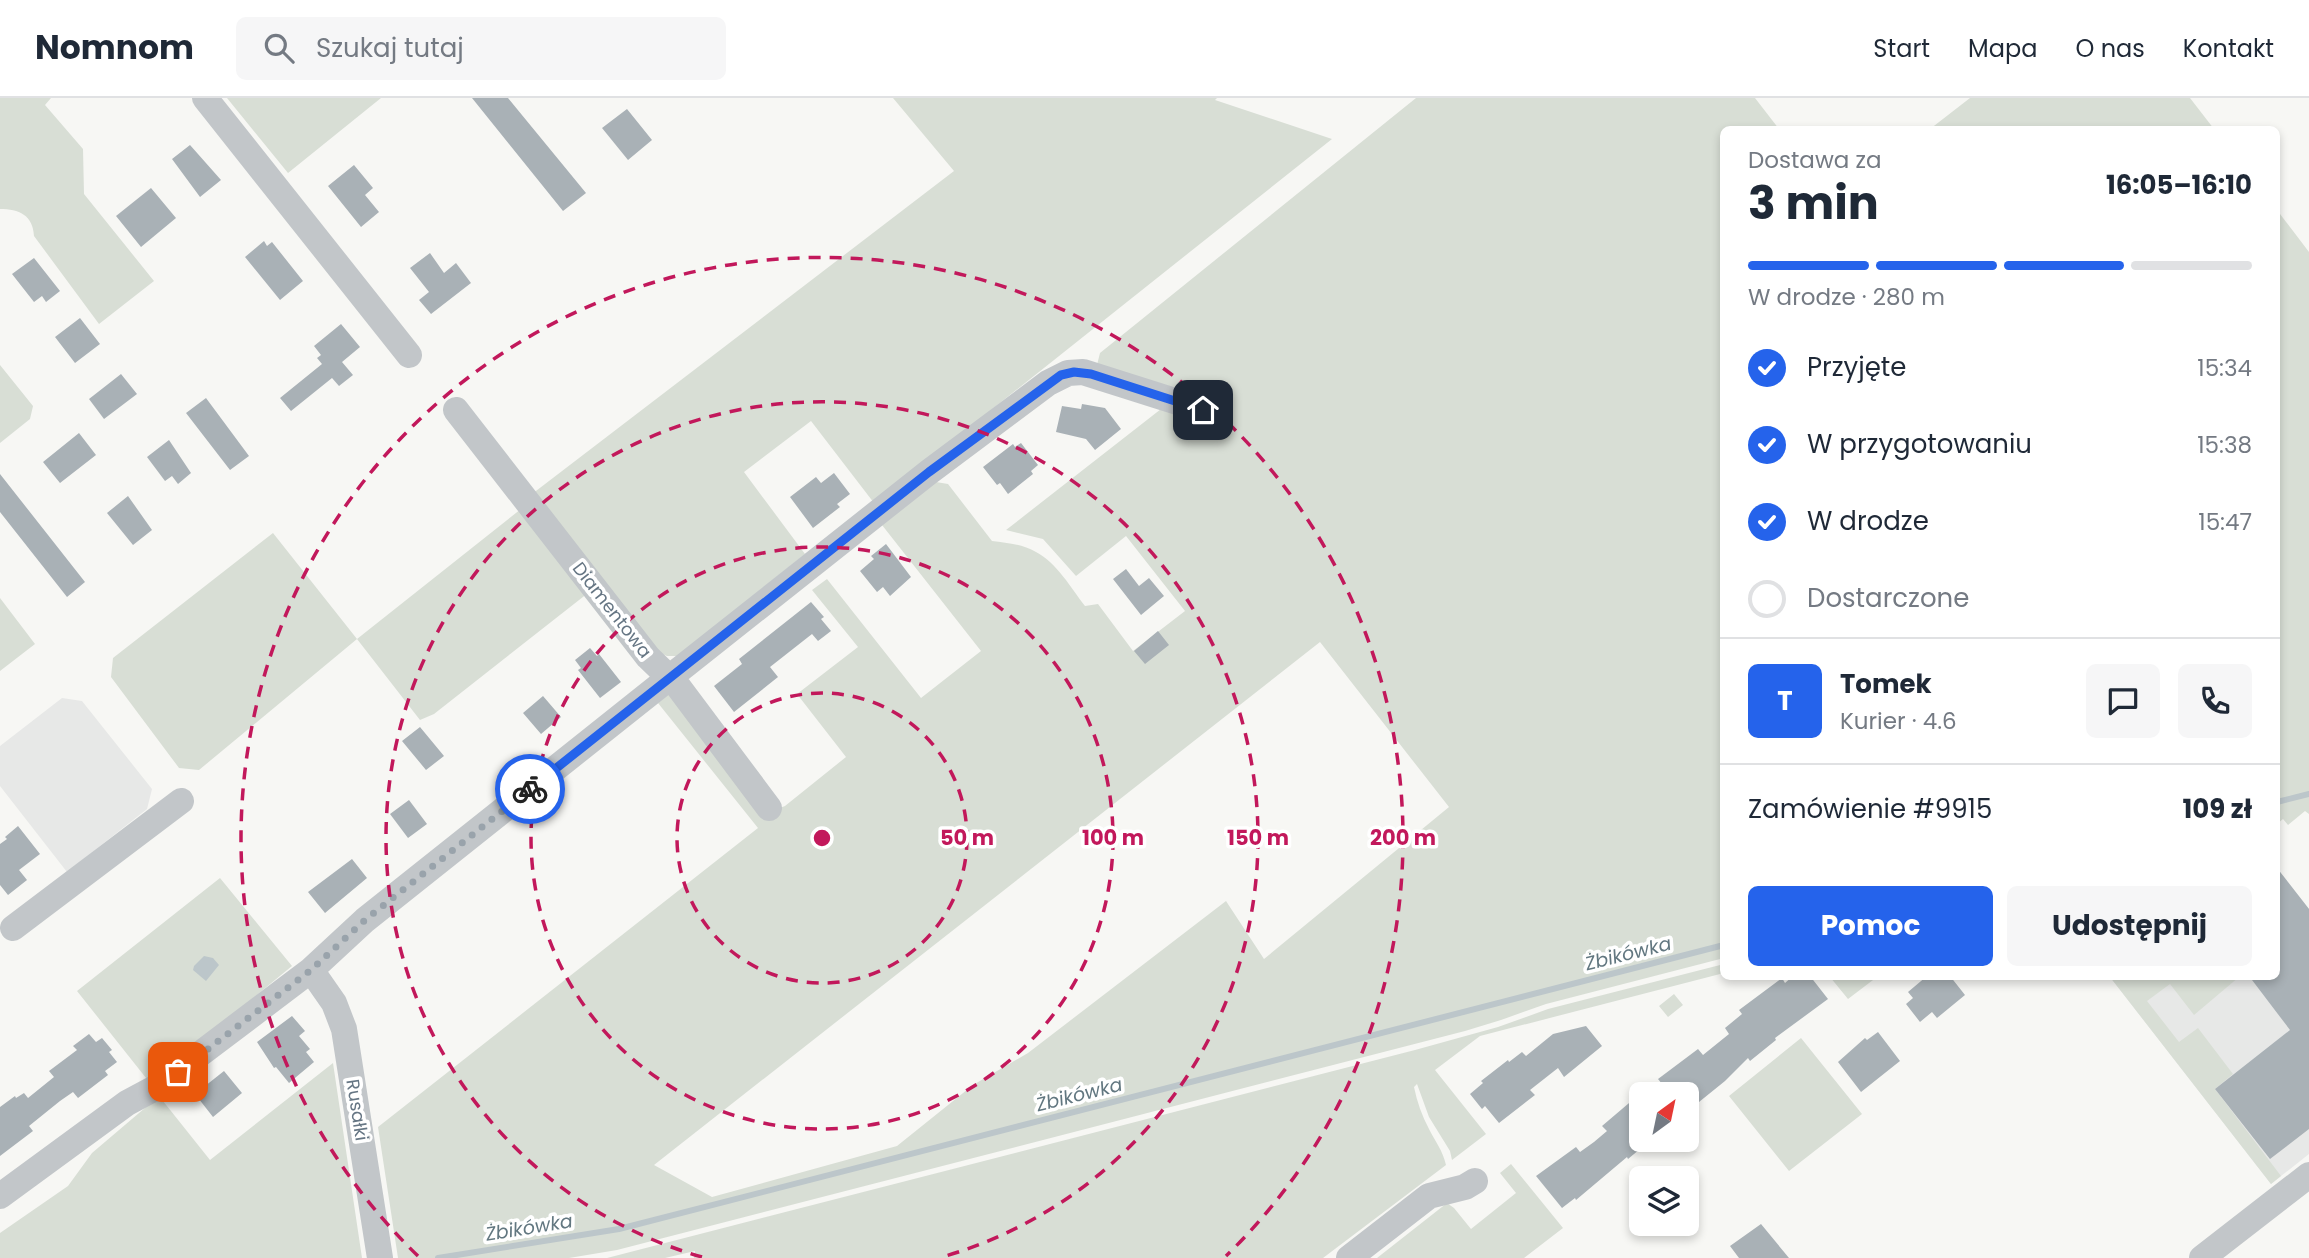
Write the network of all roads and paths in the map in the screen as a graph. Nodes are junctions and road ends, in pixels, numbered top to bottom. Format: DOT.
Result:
graph roads {
  1 [pos="205,98"];
  2 [pos="409,355"];
  3 [pos="456,410"];
  4 [pos="1203,410"];
  5 [pos="669,678"];
  6 [pos="181,801"];
  7 [pos="769,808"];
  8 [pos="13,928"];
  9 [pos="311,970"];
  10 [pos="2309,1175"];
  11 [pos="1475,1181"];
  12 [pos="0,1196"];
  13 [pos="378,1250"];
  14 [pos="1349,1258"];
  15 [pos="2202,1258"];
  1 -- 2 [label="street"];
  3 -- 5 [label="street, Diamentowa"];
  4 -- 5 [label="street"];
  5 -- 7 [label="street, Diamentowa"];
  5 -- 9 [label="street"];
  6 -- 8 [label="street"];
  9 -- 12 [label="street"];
  9 -- 13 [label="street, Rusałki"];
  10 -- 15 [label="street"];
  11 -- 14 [label="street"];
}
